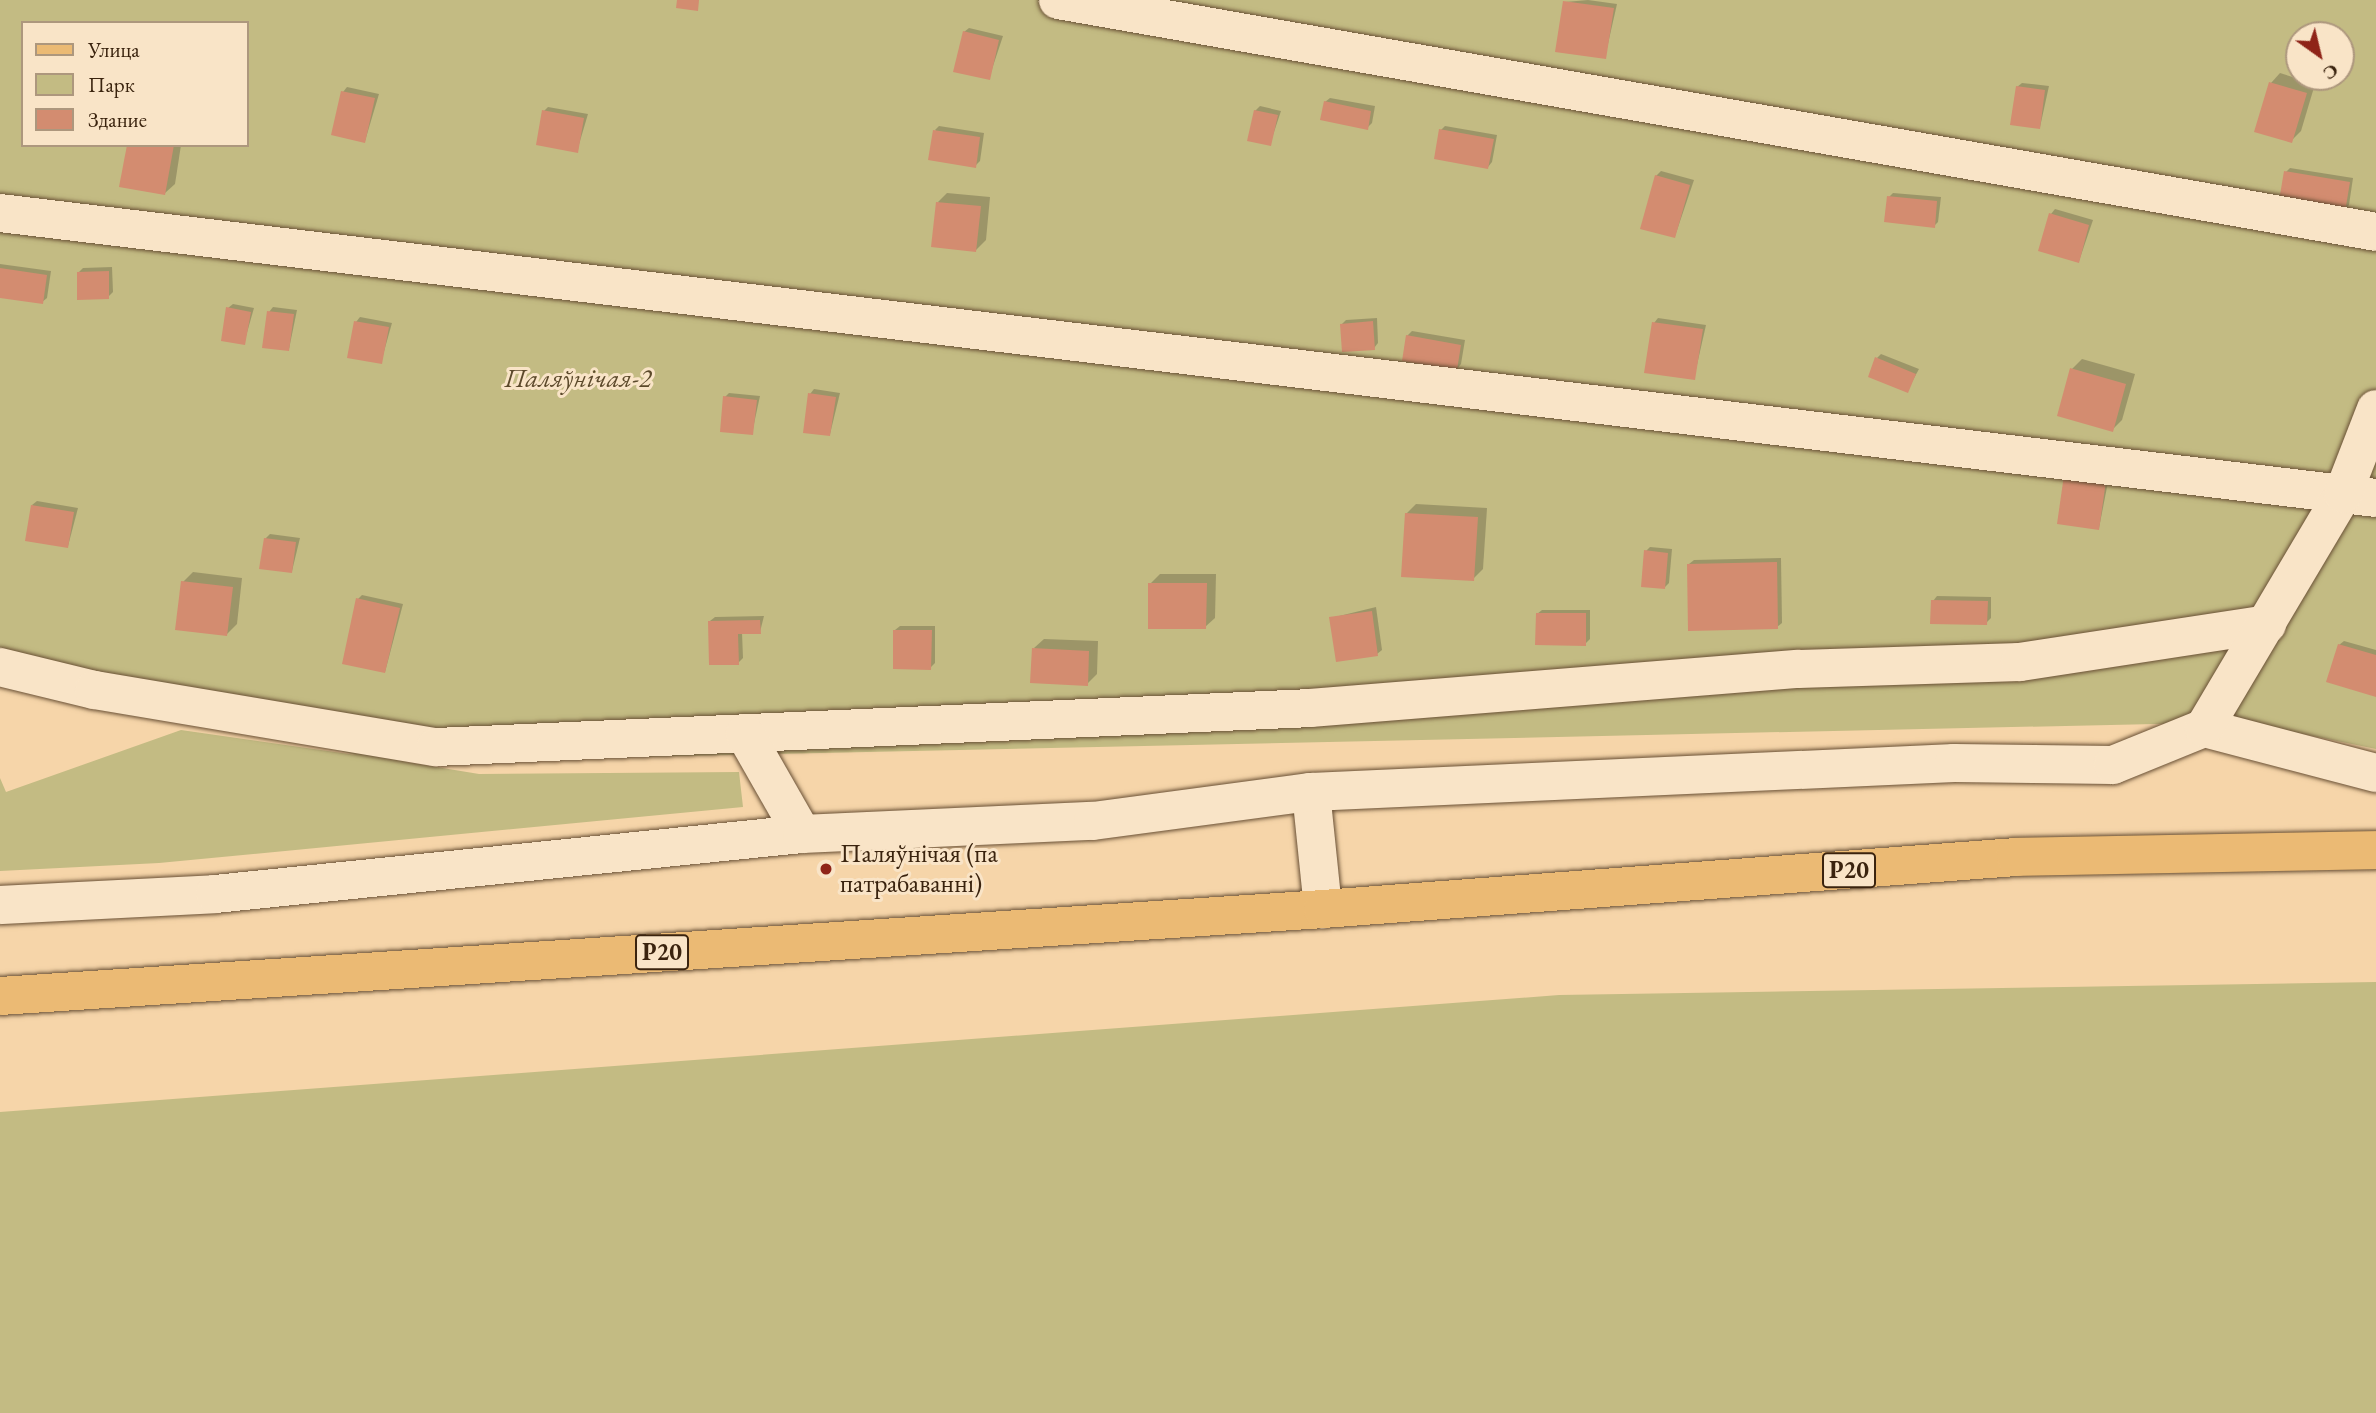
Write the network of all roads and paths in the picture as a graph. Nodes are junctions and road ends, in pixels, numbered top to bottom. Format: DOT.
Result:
graph roads {
  1 [pos="1058,0"];
  2 [pos="0,213"];
  3 [pos="2376,232"];
  4 [pos="2376,409"];
  5 [pos="2359,496"];
  6 [pos="2267,624"];
  7 [pos="0,667"];
  8 [pos="2204,727"];
  9 [pos="745,734"];
  10 [pos="2376,774"];
  11 [pos="1311,793"];
  12 [pos="802,834"];
  13 [pos="2376,850"];
  14 [pos="0,905"];
  15 [pos="1323,909"];
  16 [pos="0,996"];
  1 -- 3 [label="lane"];
  2 -- 5 [label="lane"];
  4 -- 5 [label="lane"];
  5 -- 6 [label="lane"];
  6 -- 8 [label="lane"];
  6 -- 9 [label="lane"];
  7 -- 9 [label="lane"];
  8 -- 10 [label="lane"];
  8 -- 11 [label="lane"];
  9 -- 12 [label="lane"];
  11 -- 12 [label="lane"];
  11 -- 15 [label="lane"];
  12 -- 14 [label="lane"];
  13 -- 15 [label="main road, Р20"];
  15 -- 16 [label="main road, Р20"];
}
